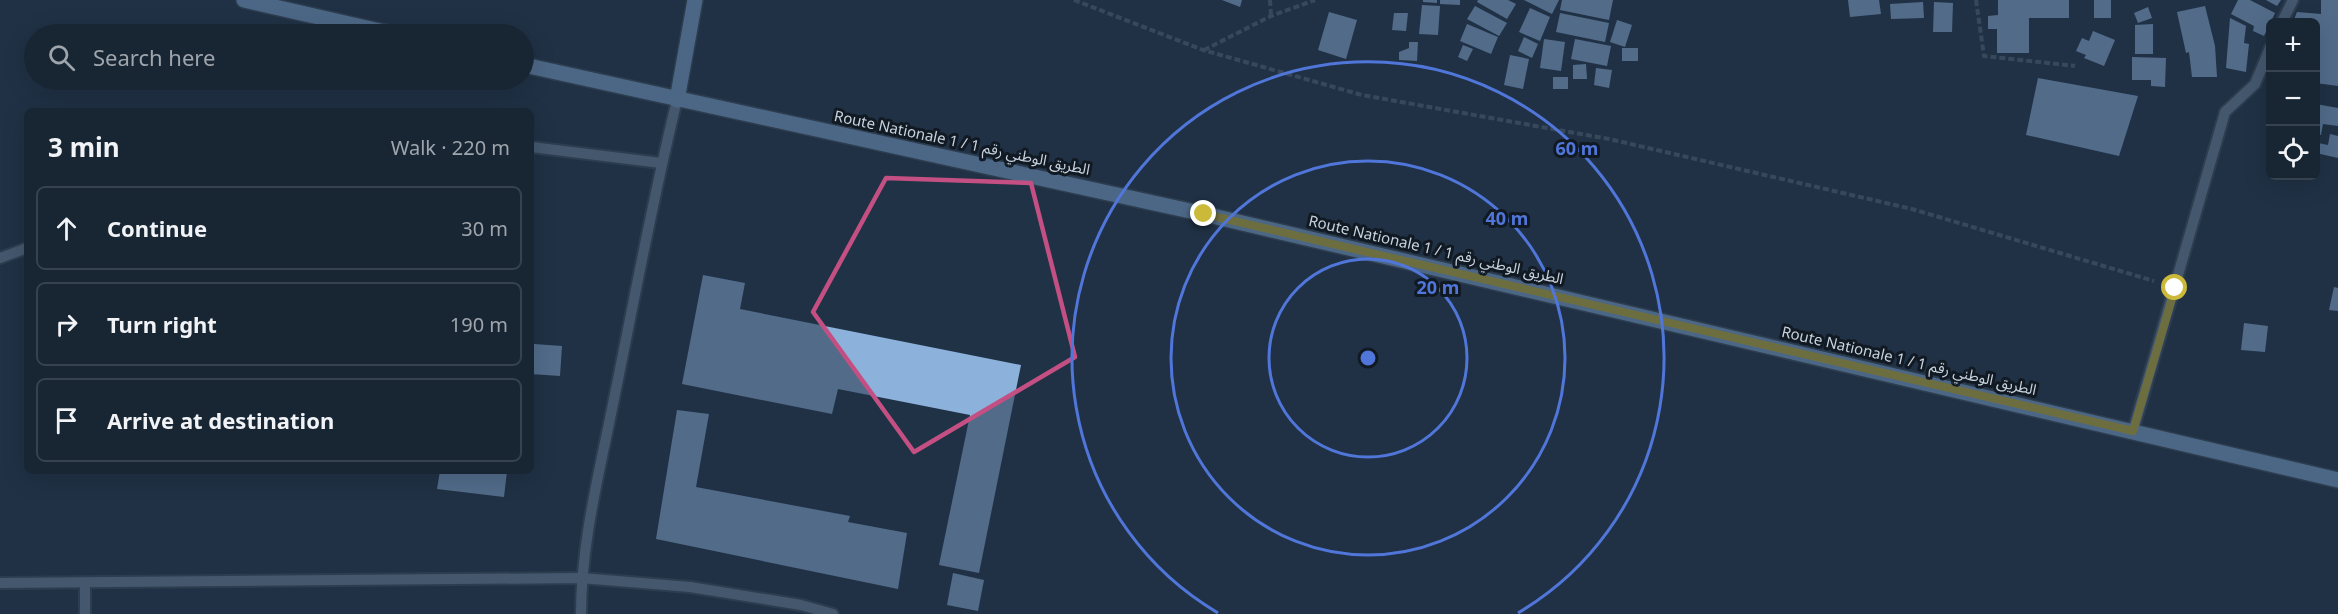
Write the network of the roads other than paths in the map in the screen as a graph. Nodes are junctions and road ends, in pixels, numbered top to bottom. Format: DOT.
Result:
graph roads {
  1 [pos="243,0"];
  2 [pos="695,0"];
  3 [pos="2293,0"];
  4 [pos="2284,18"];
  5 [pos="349,24"];
  6 [pos="2266,59"];
  7 [pos="534,67"];
  8 [pos="677,100"];
  9 [pos="534,147"];
  10 [pos="661,164"];
  11 [pos="24,249"];
  12 [pos="0,258"];
  13 [pos="2133,431"];
  14 [pos="2338,480"];
  15 [pos="581,578"];
  16 [pos="0,583"];
  17 [pos="85,583"];
  18 [pos="85,614"];
  19 [pos="581,614"];
  20 [pos="832,614"];
  1 -- 5 [label="main road"];
  2 -- 8 [label="main road"];
  3 -- 4 [label="street"];
  6 -- 13 [label="street"];
  7 -- 8 [label="main road, Route Nationale 1 / الطريق الوطني رقم 1"];
  8 -- 10 [label="street"];
  8 -- 13 [label="main road, Route Nationale 1 / الطريق الوطني رقم 1"];
  9 -- 10 [label="street"];
  10 -- 15 [label="street"];
  11 -- 12 [label="street"];
  13 -- 14 [label="main road, Route Nationale 1 / الطريق الوطني رقم 1"];
  15 -- 17 [label="street"];
  15 -- 19 [label="street"];
  15 -- 20 [label="street"];
  16 -- 17 [label="street"];
  17 -- 18 [label="street"];
}
